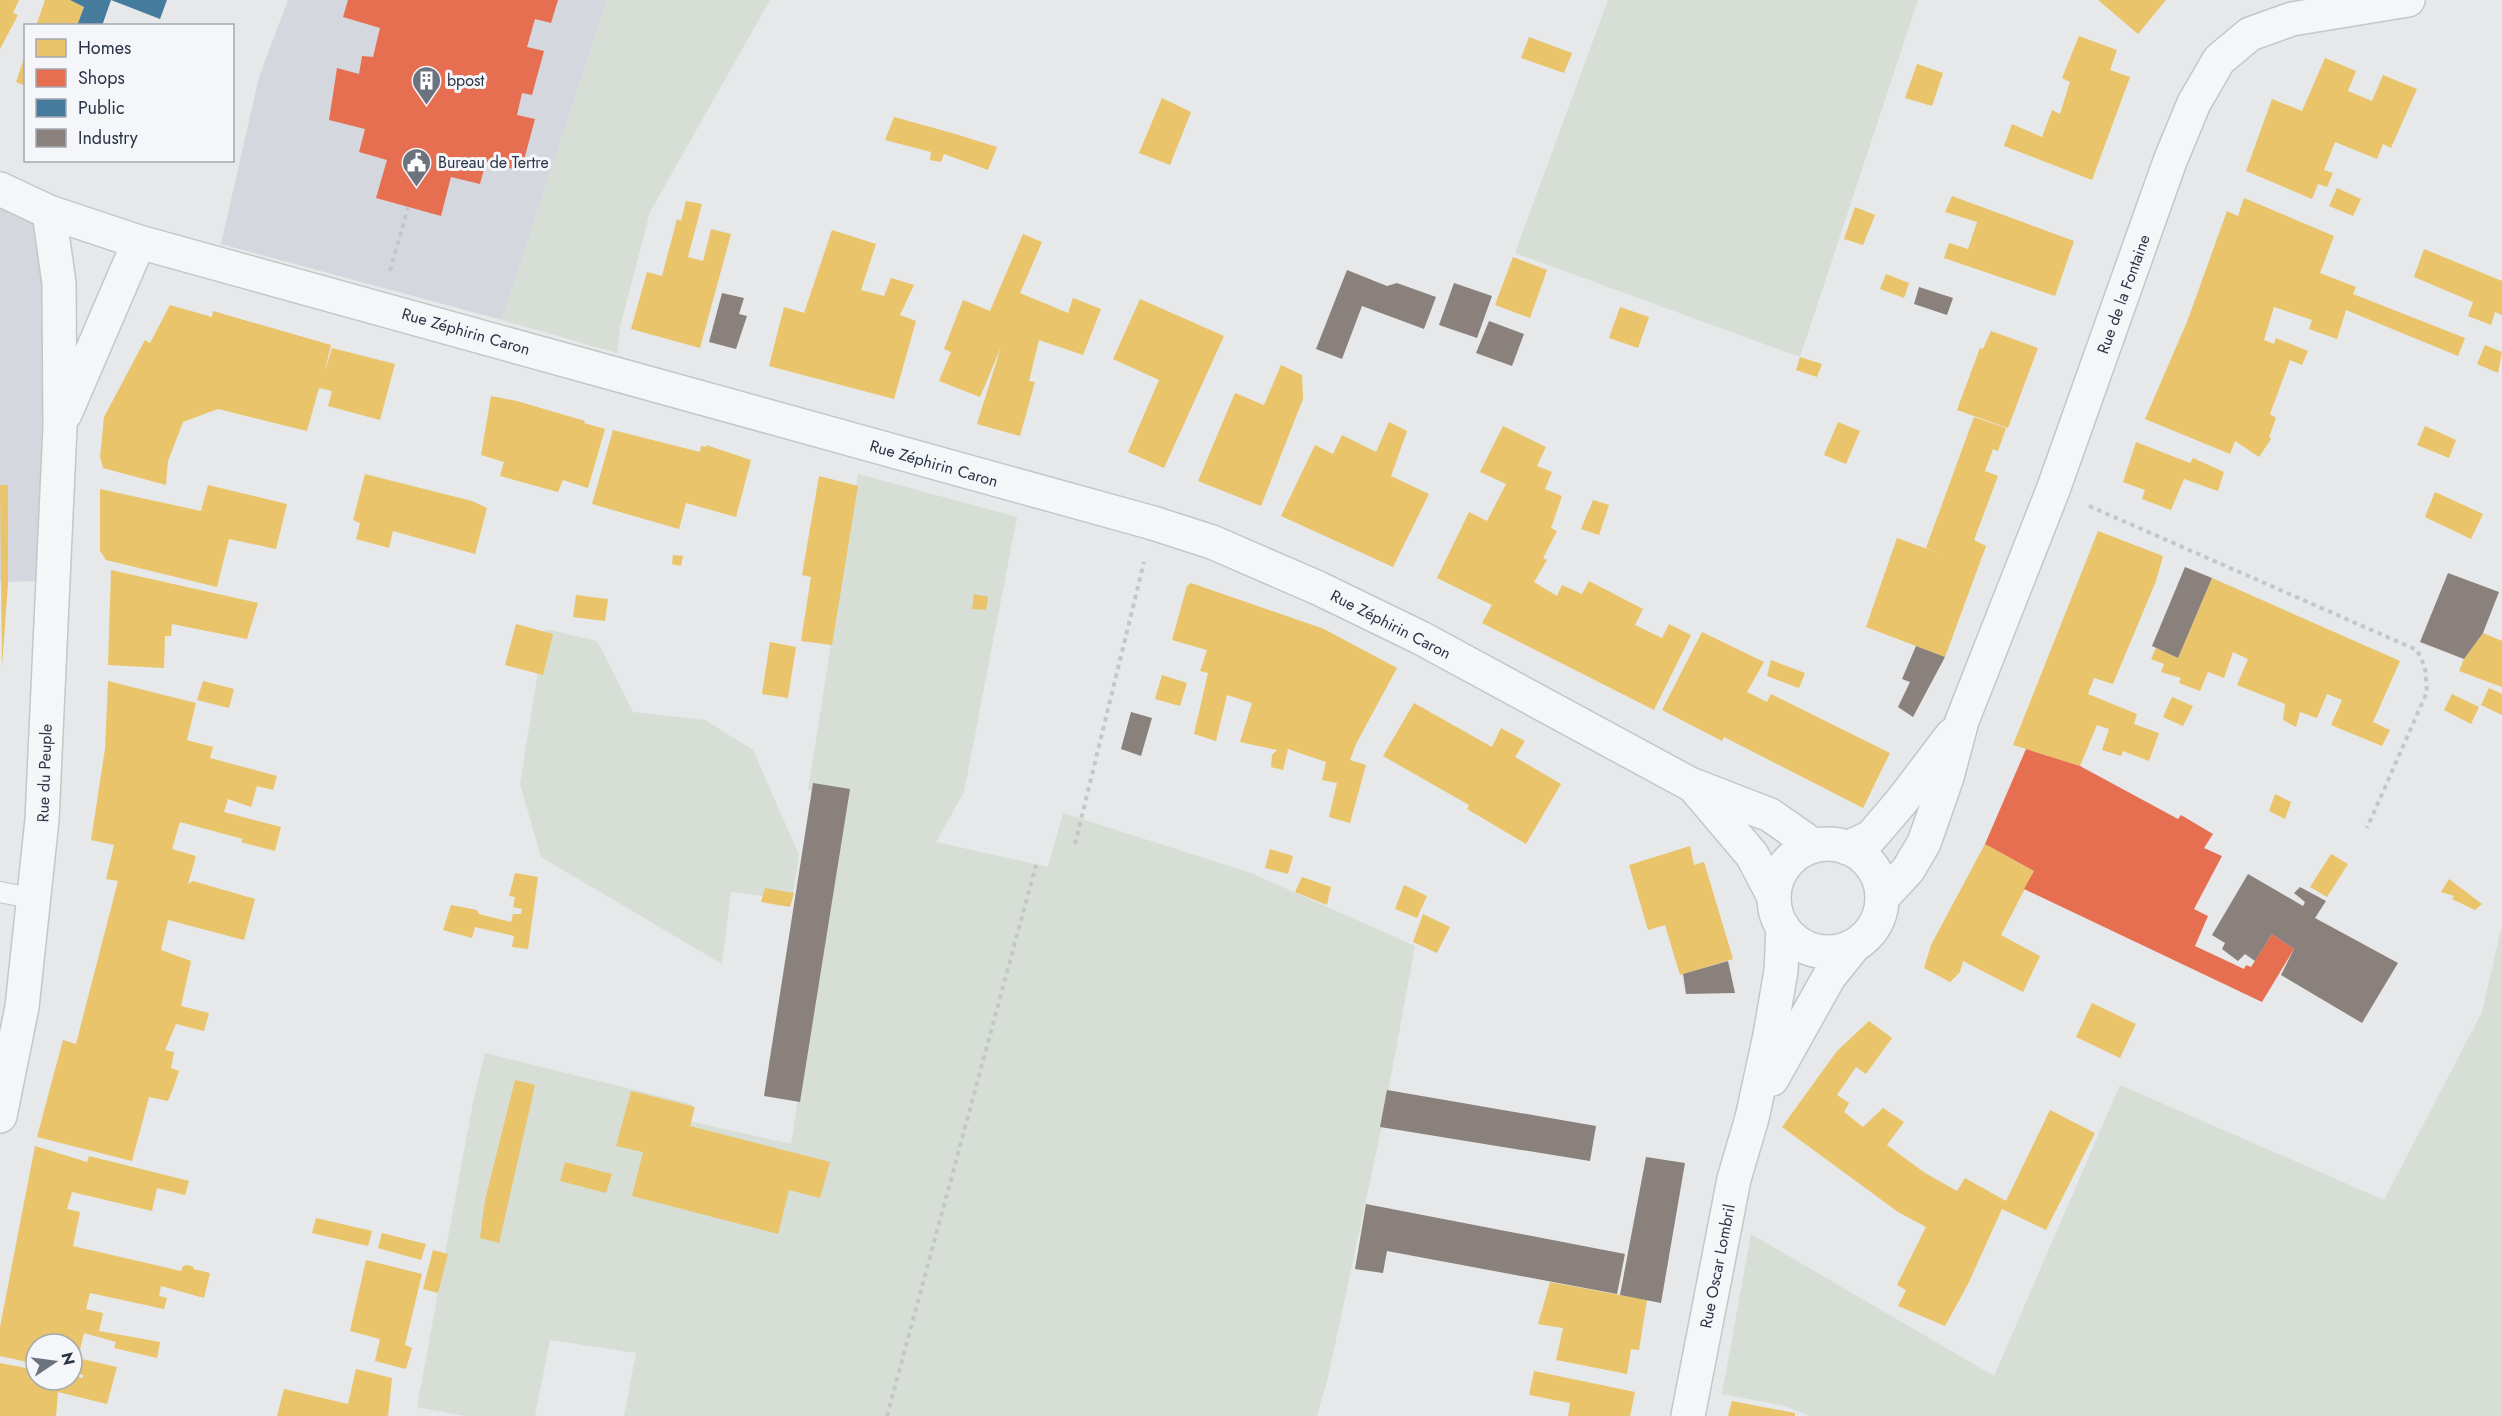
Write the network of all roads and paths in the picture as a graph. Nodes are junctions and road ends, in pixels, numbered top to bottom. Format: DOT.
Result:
graph roads {
  1 [pos="2408,0"];
  2 [pos="0,189"];
  3 [pos="408,208"];
  4 [pos="49,212"];
  5 [pos="139,242"];
  6 [pos="380,307"];
  7 [pos="60,427"];
  8 [pos="2053,490"];
  9 [pos="1153,523"];
  10 [pos="1962,721"];
  11 [pos="1690,784"];
  12 [pos="2367,828"];
  13 [pos="1075,844"];
  14 [pos="1813,845"];
  15 [pos="1847,848"];
  16 [pos="1036,865"];
  17 [pos="0,892"];
  18 [pos="1882,898"];
  19 [pos="36,899"];
  20 [pos="1779,912"];
  21 [pos="1854,946"];
  22 [pos="0,1116"];
  23 [pos="1752,1118"];
  24 [pos="886,1416"];
  25 [pos="1688,1416"];
  1 -- 8 [label="street, Rue de la Fontaine"];
  2 -- 4 [label="street"];
  3 -- 6 [label="path"];
  4 -- 5 [label="street"];
  4 -- 7 [label="street, Rue du Peuple"];
  5 -- 6 [label="street, Rue Zéphirin Caron"];
  5 -- 7 [label="street, Rue du Peuple"];
  6 -- 9 [label="street, Rue Zéphirin Caron"];
  7 -- 19 [label="street, Rue du Peuple"];
  8 -- 10 [label="street, Rue de la Fontaine"];
  8 -- 12 [label="path"];
  9 -- 11 [label="street, Rue Zéphirin Caron"];
  9 -- 13 [label="path"];
  10 -- 15 [label="street, Rue de la Fontaine"];
  10 -- 18 [label="street, Rue de la Fontaine"];
  11 -- 14 [label="street, Rue Zéphirin Caron"];
  11 -- 20 [label="street, Rue Zéphirin Caron"];
  14 -- 15 [label="street"];
  14 -- 20 [label="street"];
  15 -- 18 [label="street"];
  16 -- 24 [label="path"];
  17 -- 19 [label="lane"];
  18 -- 21 [label="street"];
  19 -- 22 [label="street, Rue du Peuple"];
  20 -- 21 [label="street"];
  20 -- 23 [label="street, Rue Oscar Lombril"];
  21 -- 23 [label="street, Rue Oscar Lombril"];
  23 -- 25 [label="street, Rue Oscar Lombril"];
}
